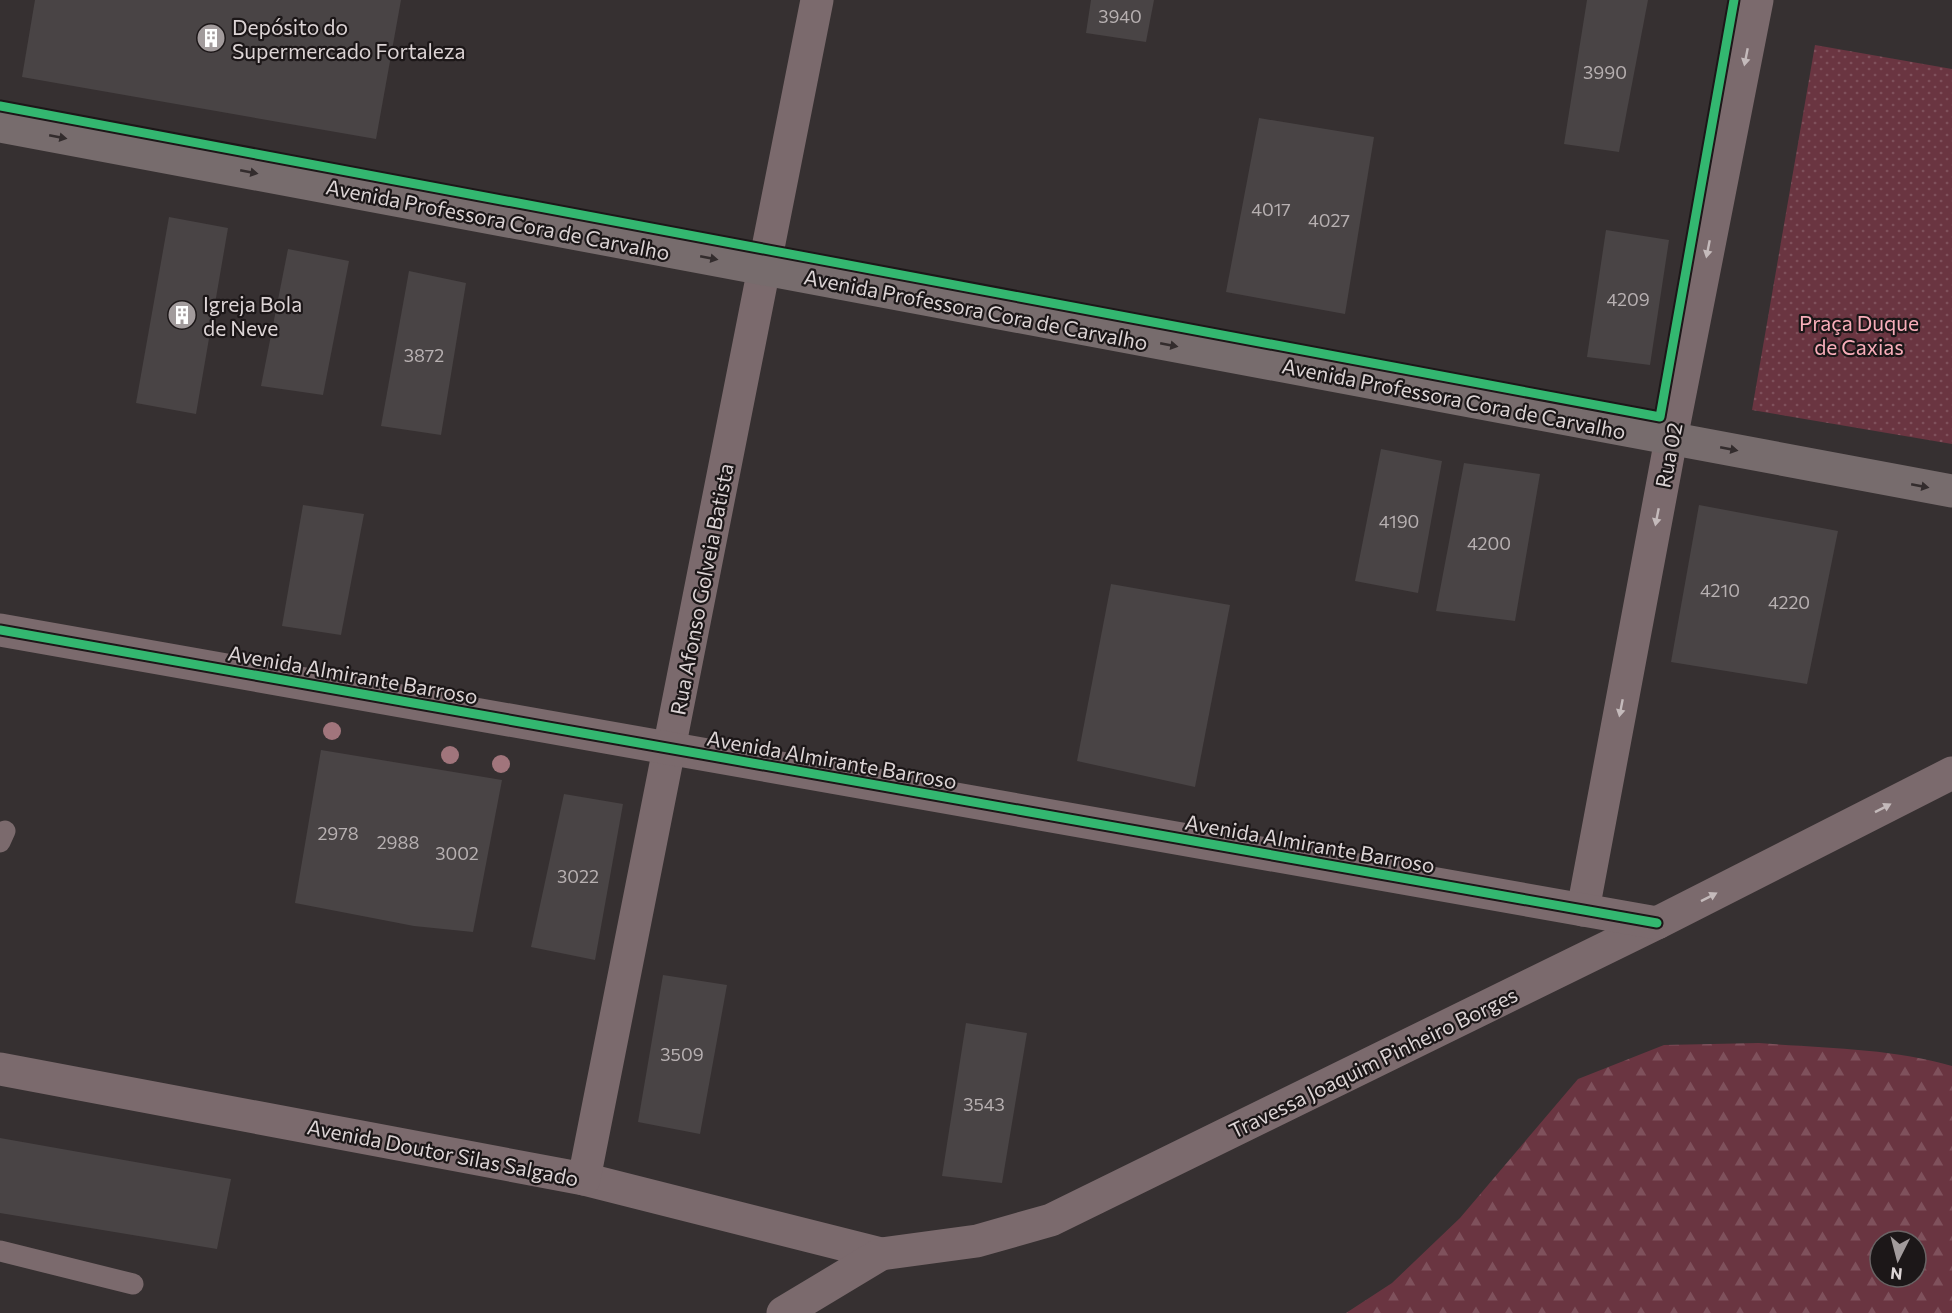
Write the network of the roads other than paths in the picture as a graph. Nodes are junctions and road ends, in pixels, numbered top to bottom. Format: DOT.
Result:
graph roads {
  1 [pos="817,0"];
  2 [pos="1757,0"];
  3 [pos="0,126"];
  4 [pos="765,269"];
  5 [pos="1671,439"];
  6 [pos="1952,492"];
  7 [pos="0,630"];
  8 [pos="670,748"];
  9 [pos="1952,773"];
  10 [pos="1583,910"];
  11 [pos="1657,923"];
  12 [pos="0,1069"];
  13 [pos="584,1179"];
  14 [pos="0,1251"];
  15 [pos="881,1254"];
  16 [pos="133,1284"];
  17 [pos="783,1313"];
  1 -- 4 [label="street, Rua Afonso Golveia Batista"];
  2 -- 5 [label="street, Rua 02, one-way"];
  3 -- 4 [label="main road, Avenida Professora Cora de Carvalho, one-way"];
  4 -- 5 [label="main road, Avenida Professora Cora de Carvalho, one-way"];
  4 -- 8 [label="street, Rua Afonso Golveia Batista"];
  5 -- 6 [label="main road, Avenida Professora Cora de Carvalho, one-way"];
  5 -- 10 [label="street, Rua 02, one-way"];
  7 -- 8 [label="street, Avenida Almirante Barroso"];
  8 -- 10 [label="street, Avenida Almirante Barroso"];
  8 -- 13 [label="street, Rua Afonso Golveia Batista"];
  11 -- 9 [label="street, Travessa Joaquim Pinheiro Borges, one-way"];
  10 -- 11 [label="street, Avenida Almirante Barroso"];
  11 -- 15 [label="street, Travessa Joaquim Pinheiro Borges"];
  12 -- 13 [label="street, Avenida Doutor Silas Salgado"];
  13 -- 15 [label="street, Avenida Doutor Silas Salgado"];
  14 -- 16 [label="lane"];
  15 -- 17 [label="street, Travessa Joaquim Pinheiro Borges"];
}
